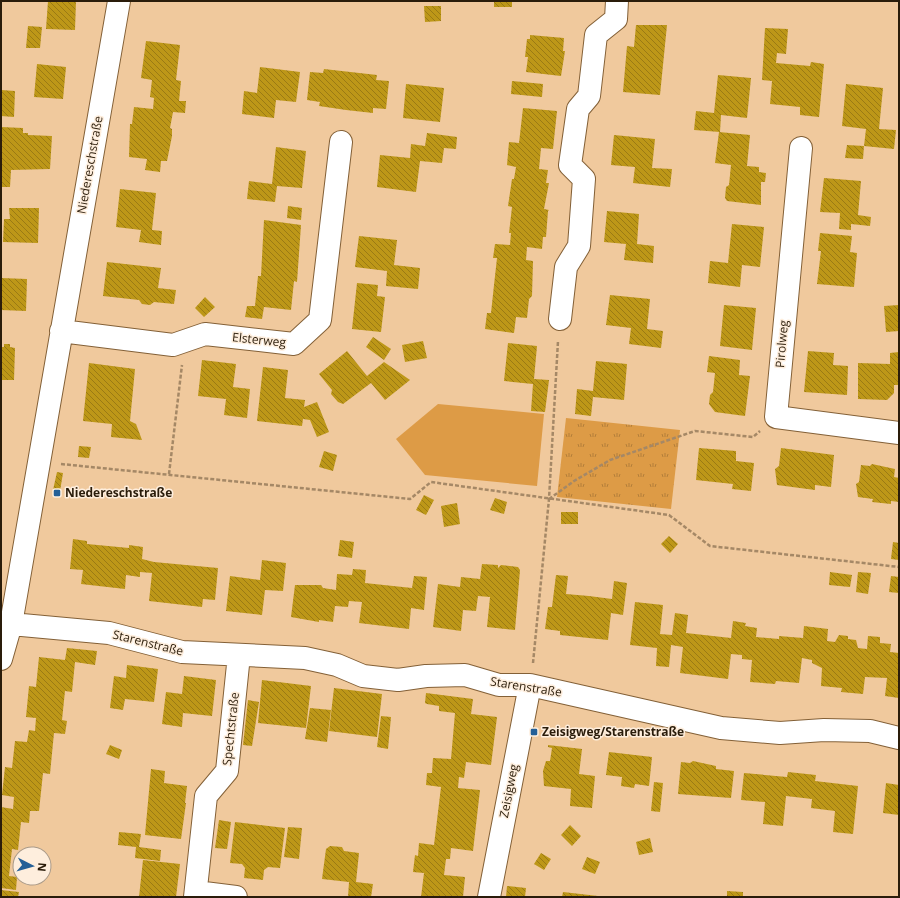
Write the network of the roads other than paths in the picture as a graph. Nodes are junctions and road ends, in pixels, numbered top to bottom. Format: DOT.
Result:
graph roads {
  1 [pos="119,1"];
  2 [pos="617,1"];
  3 [pos="341,142"];
  4 [pos="801,148"];
  5 [pos="560,319"];
  6 [pos="60,331"];
  7 [pos="899,433"];
  8 [pos="11,624"];
  9 [pos="239,655"];
  10 [pos="1,660"];
  11 [pos="530,685"];
  12 [pos="899,738"];
  13 [pos="195,895"];
  14 [pos="236,897"];
  15 [pos="489,897"];
  1 -- 6 [label="street, Niedereschstraße"];
  2 -- 5 [label="street"];
  3 -- 6 [label="street, Elsterweg"];
  4 -- 7 [label="street, Pirolweg"];
  6 -- 8 [label="street, Niedereschstraße"];
  8 -- 9 [label="street, Starenstraße"];
  8 -- 10 [label="street, Niedereschstraße"];
  9 -- 11 [label="street, Starenstraße"];
  9 -- 13 [label="street, Spechtstraße"];
  11 -- 12 [label="street, Starenstraße"];
  11 -- 15 [label="street, Zeisigweg"];
  13 -- 14 [label="street, Spechtstraße"];
}
